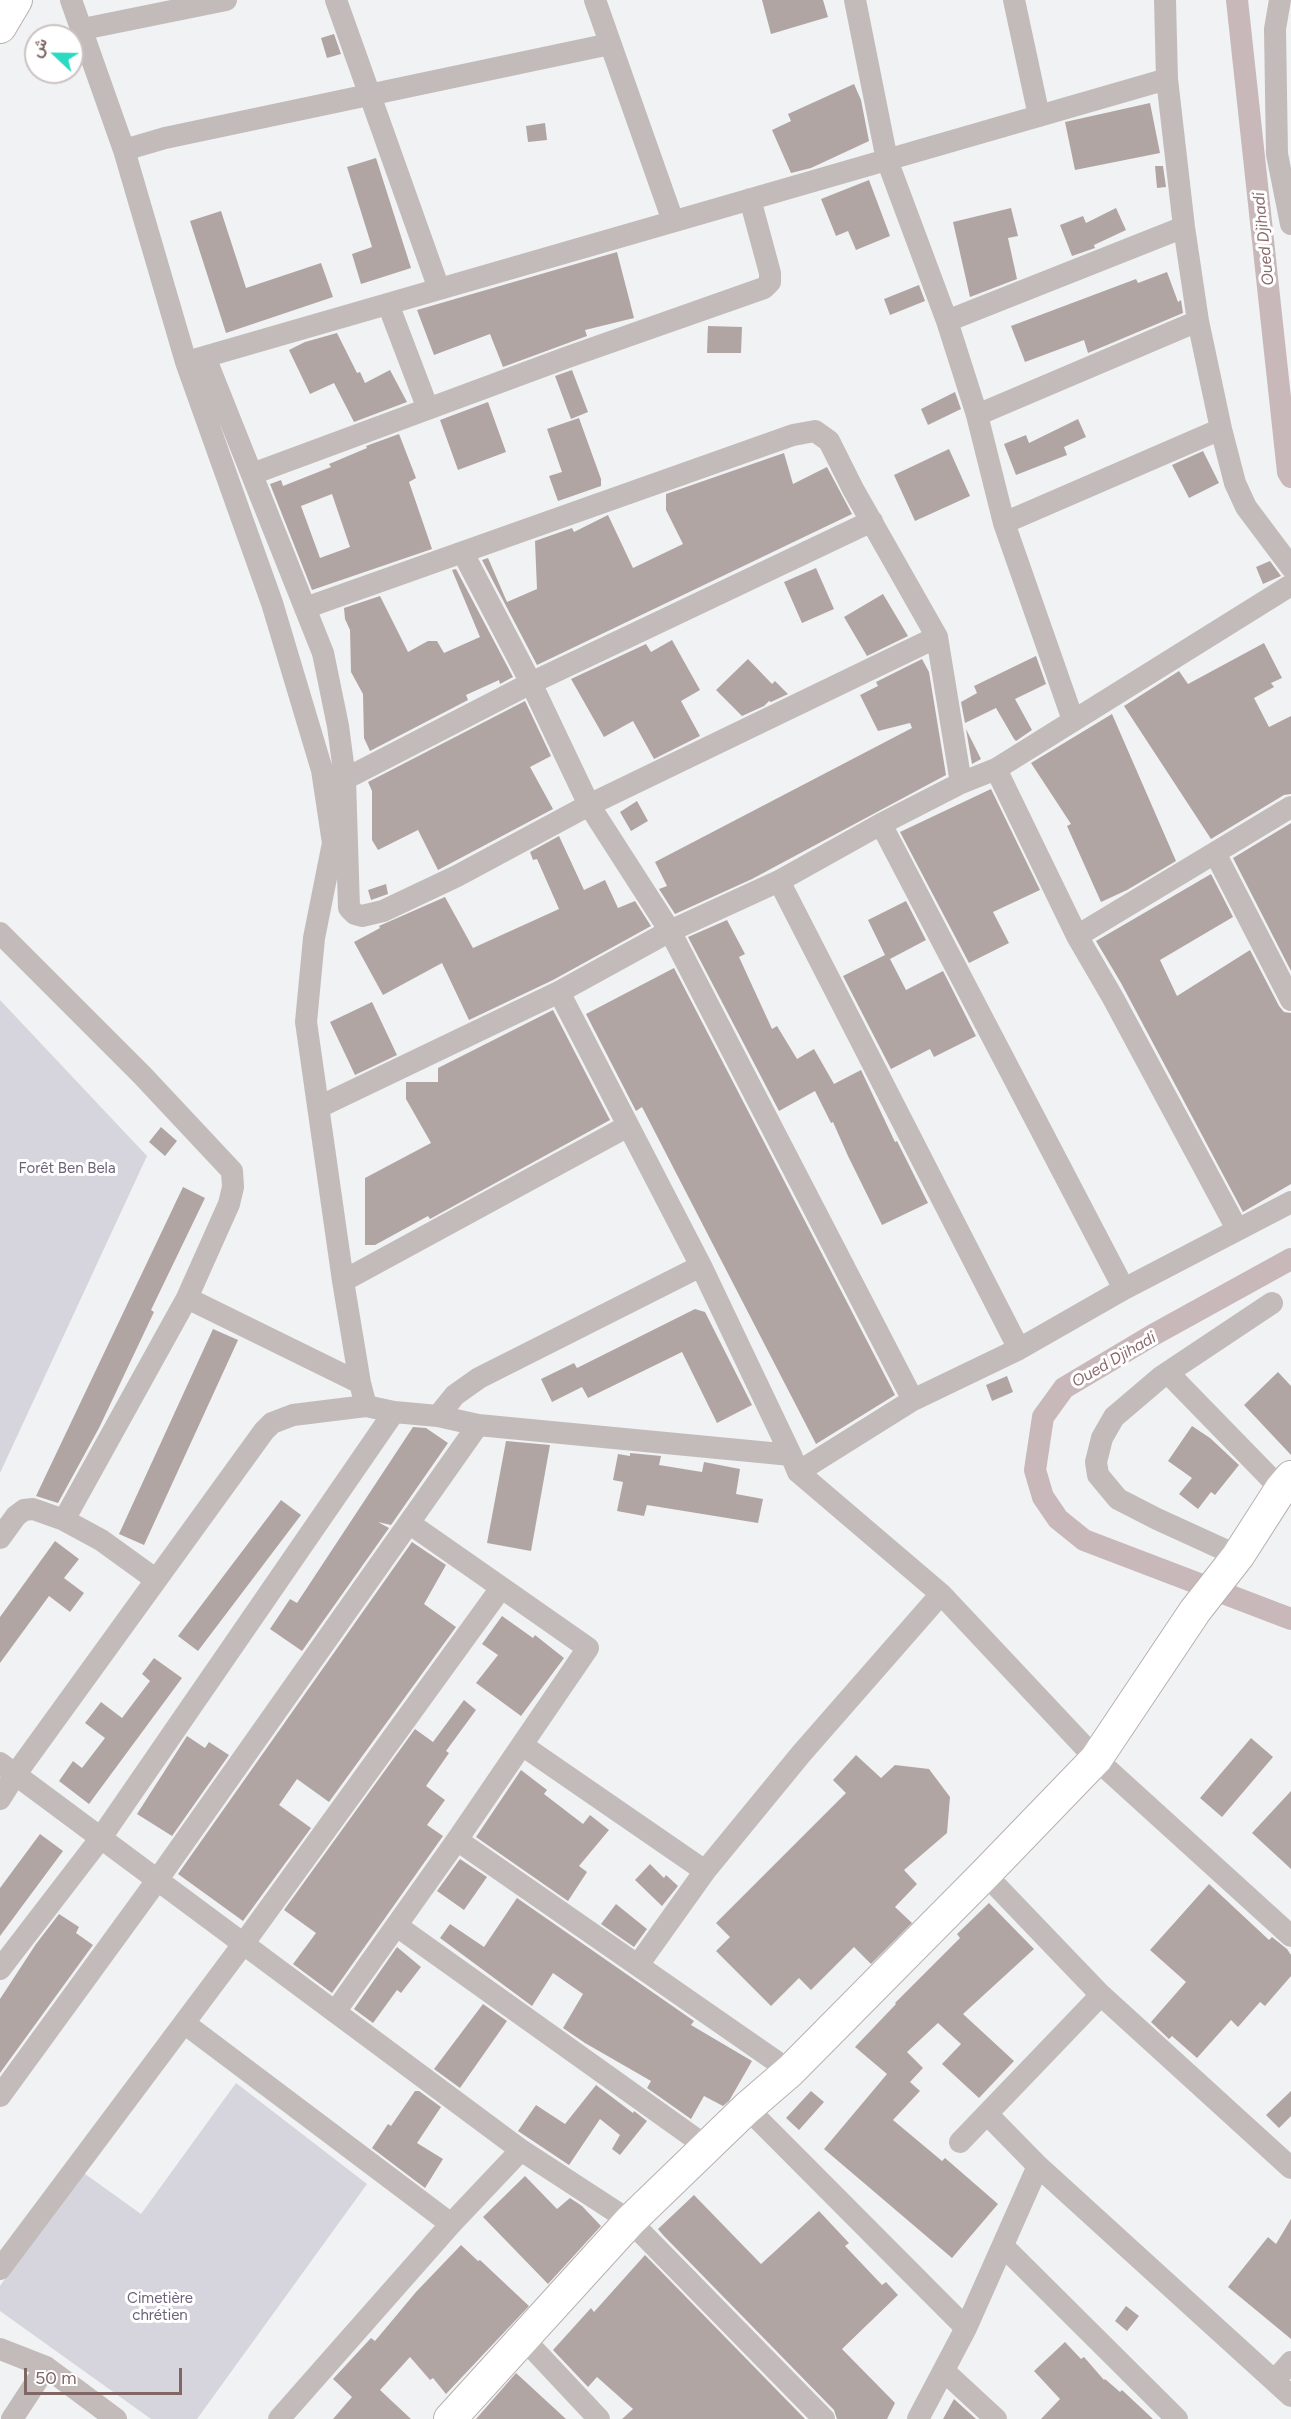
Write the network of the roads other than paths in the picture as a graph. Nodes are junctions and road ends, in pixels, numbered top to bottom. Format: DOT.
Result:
graph roads {
  1 [pos="16,0"];
  2 [pos="71,0"];
  3 [pos="226,0"];
  4 [pos="336,0"];
  5 [pos="595,0"];
  6 [pos="855,0"];
  7 [pos="1014,0"];
  8 [pos="1165,0"];
  9 [pos="1280,0"];
  10 [pos="81,24"];
  11 [pos="0,27"];
  12 [pos="1283,27"];
  13 [pos="84,29"];
  14 [pos="84,32"];
  15 [pos="610,44"];
  16 [pos="1167,79"];
  17 [pos="1283,88"];
  18 [pos="371,95"];
  19 [pos="1039,116"];
  20 [pos="123,150"];
  21 [pos="887,160"];
  22 [pos="750,199"];
  23 [pos="673,221"];
  24 [pos="1291,224"];
  25 [pos="1184,227"];
  26 [pos="439,289"];
  27 [pos="388,303"];
  28 [pos="947,321"];
  29 [pos="1198,321"];
  30 [pos="196,359"];
  31 [pos="428,409"];
  32 [pos="977,415"];
  33 [pos="1221,429"];
  34 [pos="252,474"];
  35 [pos="872,521"];
  36 [pos="1004,523"];
  37 [pos="463,554"];
  38 [pos="1291,567"];
  39 [pos="1291,585"];
  40 [pos="305,608"];
  41 [pos="937,637"];
  42 [pos="531,683"];
  43 [pos="1073,720"];
  44 [pos="996,769"];
  45 [pos="345,779"];
  46 [pos="961,783"];
  47 [pos="589,805"];
  48 [pos="1291,807"];
  49 [pos="881,824"];
  50 [pos="1215,853"];
  51 [pos="779,881"];
  52 [pos="670,932"];
  53 [pos="0,933"];
  54 [pos="1077,936"];
  55 [pos="559,992"];
  56 [pos="1291,1000"];
  57 [pos="319,1107"];
  58 [pos="628,1126"];
  59 [pos="1291,1202"];
  60 [pos="1237,1229"];
  61 [pos="701,1266"];
  62 [pos="343,1281"];
  63 [pos="1124,1289"];
  64 [pos="187,1298"];
  65 [pos="1272,1303"];
  66 [pos="1019,1349"];
  67 [pos="1168,1373"];
  68 [pos="360,1383"];
  69 [pos="913,1400"];
  70 [pos="366,1406"];
  71 [pos="394,1412"];
  72 [pos="438,1416"];
  73 [pos="478,1425"];
  74 [pos="794,1463"];
  75 [pos="1286,1483"];
  76 [pos="64,1520"];
  77 [pos="408,1523"];
  78 [pos="0,1538"];
  79 [pos="1232,1564"];
  80 [pos="155,1579"];
  81 [pos="501,1588"];
  82 [pos="941,1594"];
  83 [pos="522,1745"];
  84 [pos="1095,1759"];
  85 [pos="8,1769"];
  86 [pos="0,1799"];
  87 [pos="100,1839"];
  88 [pos="457,1840"];
  89 [pos="705,1871"];
  90 [pos="985,1874"];
  91 [pos="158,1879"];
  92 [pos="397,1926"];
  93 [pos="1291,1936"];
  94 [pos="244,1943"];
  95 [pos="638,1965"];
  96 [pos="0,1969"];
  97 [pos="1101,1995"];
  98 [pos="334,2012"];
  99 [pos="184,2024"];
  100 [pos="790,2071"];
  101 [pos="0,2096"];
  102 [pos="747,2108"];
  103 [pos="987,2114"];
  104 [pos="960,2142"];
  105 [pos="707,2147"];
  106 [pos="521,2150"];
  107 [pos="1038,2166"];
  108 [pos="1291,2168"];
  109 [pos="630,2221"];
  110 [pos="451,2224"];
  111 [pos="1003,2246"];
  112 [pos="0,2269"];
  113 [pos="966,2328"];
  114 [pos="523,2338"];
  115 [pos="0,2349"];
  116 [pos="1291,2362"];
  117 [pos="46,2367"];
  118 [pos="944,2371"];
  119 [pos="1275,2380"];
  120 [pos="1291,2396"];
  121 [pos="12,2419"];
  122 [pos="116,2419"];
  123 [pos="279,2419"];
  124 [pos="450,2419"];
  125 [pos="599,2419"];
  126 [pos="824,2419"];
  127 [pos="918,2419"];
  128 [pos="996,2419"];
  129 [pos="1177,2419"];
  1 -- 11 [label="street"];
  2 -- 10 [label="street"];
  3 -- 13 [label="street"];
  4 -- 18 [label="street"];
  5 -- 15 [label="street"];
  6 -- 21 [label="street"];
  7 -- 19 [label="street"];
  8 -- 16 [label="street"];
  9 -- 12 [label="street"];
  12 -- 17 [label="street"];
  14 -- 20 [label="street"];
  15 -- 18 [label="street"];
  15 -- 23 [label="street"];
  16 -- 19 [label="street"];
  16 -- 25 [label="street"];
  17 -- 24 [label="street"];
  18 -- 20 [label="street"];
  18 -- 26 [label="street"];
  19 -- 21 [label="street"];
  20 -- 30 [label="street"];
  21 -- 22 [label="street"];
  21 -- 28 [label="street"];
  22 -- 23 [label="street"];
  22 -- 31 [label="street"];
  23 -- 26 [label="street"];
  25 -- 28 [label="street"];
  25 -- 29 [label="street"];
  26 -- 27 [label="street"];
  27 -- 30 [label="street"];
  27 -- 31 [label="street"];
  28 -- 32 [label="street"];
  29 -- 32 [label="street"];
  29 -- 33 [label="street"];
  30 -- 34 [label="street"];
  30 -- 57 [label="street"];
  31 -- 34 [label="street"];
  32 -- 36 [label="street"];
  33 -- 36 [label="street"];
  33 -- 38 [label="street"];
  34 -- 40 [label="street"];
  35 -- 37 [label="street"];
  35 -- 41 [label="street"];
  35 -- 42 [label="street"];
  36 -- 43 [label="street"];
  37 -- 40 [label="street"];
  37 -- 42 [label="street"];
  39 -- 43 [label="street"];
  40 -- 45 [label="street"];
  41 -- 46 [label="street"];
  41 -- 47 [label="street"];
  42 -- 45 [label="street"];
  42 -- 47 [label="street"];
  43 -- 44 [label="street"];
  44 -- 46 [label="street"];
  44 -- 54 [label="street"];
  45 -- 47 [label="street"];
  46 -- 49 [label="street"];
  47 -- 52 [label="street"];
  48 -- 50 [label="street"];
  49 -- 51 [label="street"];
  49 -- 63 [label="street"];
  50 -- 54 [label="street"];
  50 -- 56 [label="street"];
  51 -- 52 [label="street"];
  51 -- 66 [label="street"];
  52 -- 55 [label="street"];
  52 -- 69 [label="street"];
  53 -- 64 [label="street"];
  54 -- 60 [label="street"];
  55 -- 57 [label="street"];
  55 -- 58 [label="street"];
  57 -- 62 [label="street"];
  58 -- 61 [label="street"];
  58 -- 62 [label="street"];
  59 -- 60 [label="street"];
  60 -- 63 [label="street"];
  61 -- 72 [label="street"];
  61 -- 74 [label="street"];
  62 -- 68 [label="street"];
  63 -- 66 [label="street"];
  64 -- 68 [label="street"];
  64 -- 76 [label="street"];
  65 -- 67 [label="street"];
  66 -- 69 [label="street"];
  67 -- 75 [label="street"];
  67 -- 79 [label="street"];
  68 -- 70 [label="street"];
  69 -- 74 [label="street"];
  70 -- 71 [label="street"];
  70 -- 80 [label="street"];
  71 -- 72 [label="street"];
  71 -- 87 [label="street"];
  72 -- 73 [label="street"];
  73 -- 74 [label="street"];
  73 -- 77 [label="street"];
  74 -- 82 [label="street"];
  75 -- 79 [label="street"];
  76 -- 78 [label="street"];
  76 -- 80 [label="street"];
  77 -- 81 [label="street"];
  77 -- 91 [label="street"];
  79 -- 84 [label="street"];
  80 -- 85 [label="street"];
  81 -- 83 [label="street"];
  81 -- 94 [label="street"];
  82 -- 84 [label="street"];
  82 -- 89 [label="street"];
  83 -- 88 [label="street"];
  83 -- 89 [label="street"];
  84 -- 90 [label="street"];
  84 -- 93 [label="street"];
  85 -- 86 [label="street"];
  85 -- 87 [label="street"];
  87 -- 91 [label="street"];
  87 -- 96 [label="street"];
  88 -- 92 [label="street"];
  88 -- 95 [label="street"];
  89 -- 95 [label="street"];
  90 -- 97 [label="street"];
  90 -- 100 [label="street"];
  91 -- 94 [label="street"];
  91 -- 101 [label="street"];
  92 -- 98 [label="street"];
  92 -- 105 [label="street"];
  94 -- 98 [label="street"];
  94 -- 99 [label="street"];
  95 -- 100 [label="street"];
  97 -- 103 [label="street"];
  97 -- 108 [label="street"];
  98 -- 106 [label="street"];
  99 -- 110 [label="street"];
  99 -- 112 [label="street"];
  100 -- 102 [label="street"];
  102 -- 105 [label="street"];
  102 -- 113 [label="street"];
  103 -- 104 [label="street"];
  103 -- 107 [label="street"];
  105 -- 109 [label="street"];
  106 -- 109 [label="street"];
  106 -- 110 [label="street"];
  107 -- 111 [label="street"];
  107 -- 119 [label="street"];
  109 -- 114 [label="street"];
  109 -- 126 [label="street"];
  110 -- 123 [label="street"];
  111 -- 113 [label="street"];
  111 -- 129 [label="street"];
  113 -- 118 [label="street"];
  114 -- 124 [label="street"];
  114 -- 125 [label="street"];
  115 -- 117 [label="street"];
  116 -- 119 [label="street"];
  117 -- 121 [label="street"];
  117 -- 122 [label="street"];
  118 -- 127 [label="street"];
  118 -- 128 [label="street"];
  119 -- 120 [label="street"];
}
